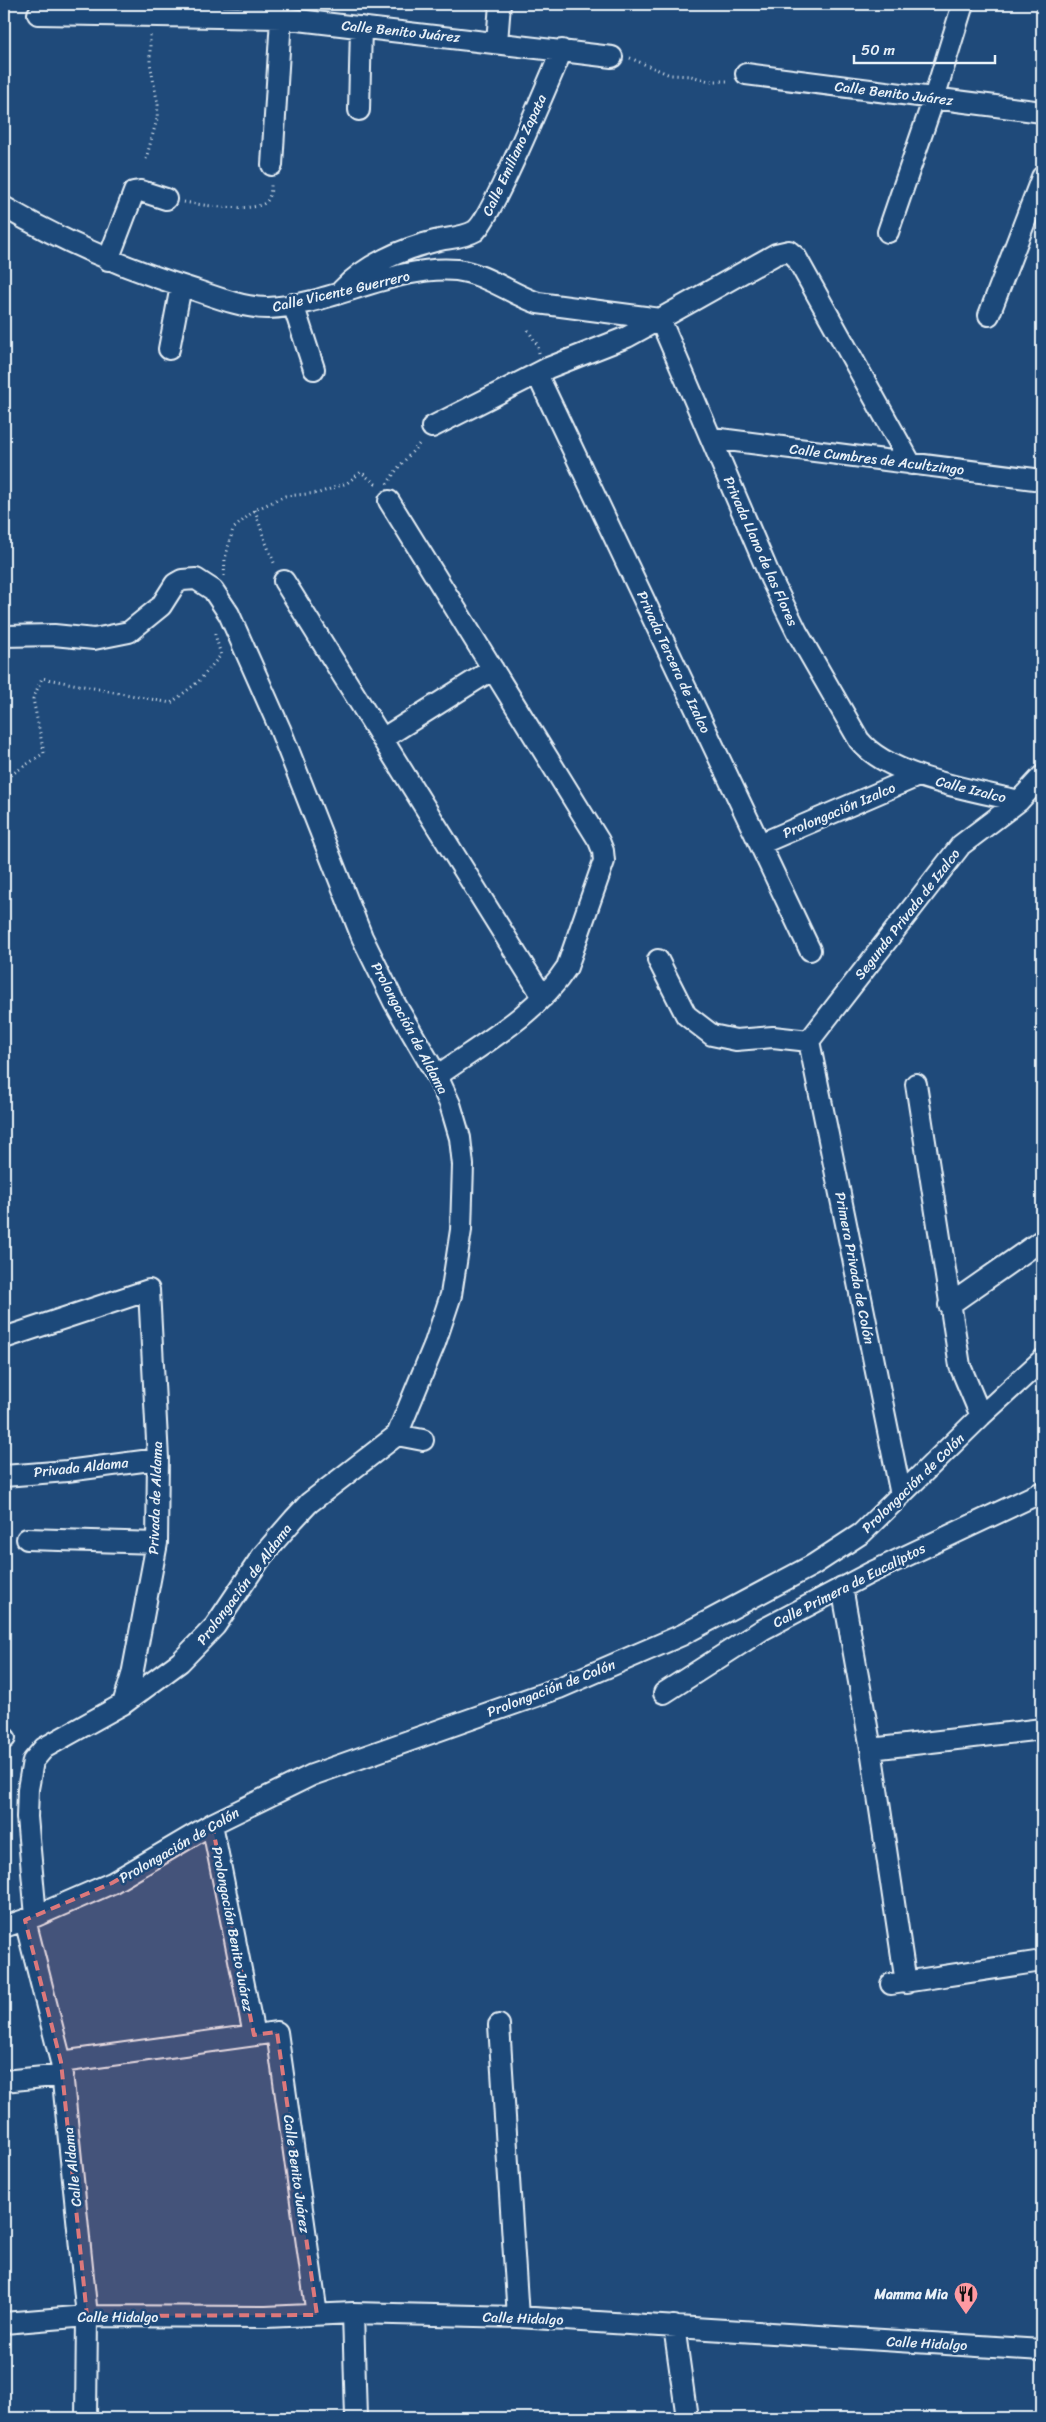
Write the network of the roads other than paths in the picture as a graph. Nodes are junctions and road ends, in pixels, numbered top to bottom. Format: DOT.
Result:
graph roads {
  1 [pos="500,4"];
  2 [pos="963,4"];
  3 [pos="280,11"];
  4 [pos="38,14"];
  5 [pos="362,26"];
  6 [pos="497,42"];
  7 [pos="562,50"];
  8 [pos="612,57"];
  9 [pos="746,74"];
  10 [pos="934,98"];
  11 [pos="359,110"];
  12 [pos="1042,112"];
  13 [pos="272,165"];
  14 [pos="1042,177"];
  15 [pos="166,199"];
  16 [pos="4,207"];
  17 [pos="888,232"];
  18 [pos="108,260"];
  19 [pos="181,286"];
  20 [pos="340,292"];
  21 [pos="293,304"];
  22 [pos="989,315"];
  23 [pos="660,319"];
  24 [pos="169,350"];
  25 [pos="314,369"];
  26 [pos="537,374"];
  27 [pos="432,427"];
  28 [pos="712,438"];
  29 [pos="911,464"];
  30 [pos="1042,480"];
  31 [pos="389,501"];
  32 [pos="284,581"];
  33 [pos="4,636"];
  34 [pos="492,669"];
  35 [pos="382,739"];
  36 [pos="918,776"];
  37 [pos="1042,776"];
  38 [pos="1019,801"];
  39 [pos="760,844"];
  40 [pos="810,950"];
  41 [pos="658,960"];
  42 [pos="543,997"];
  43 [pos="810,1042"];
  44 [pos="437,1076"];
  45 [pos="916,1084"];
  46 [pos="1042,1240"];
  47 [pos="949,1304"];
  48 [pos="4,1338"];
  49 [pos="1042,1360"];
  50 [pos="981,1416"];
  51 [pos="397,1435"];
  52 [pos="423,1440"];
  53 [pos="158,1459"];
  54 [pos="4,1476"];
  55 [pos="1042,1492"];
  56 [pos="901,1495"];
  57 [pos="26,1539"];
  58 [pos="157,1542"];
  59 [pos="842,1587"];
  60 [pos="664,1693"];
  61 [pos="123,1704"];
  62 [pos="1042,1729"];
  63 [pos="871,1749"];
  64 [pos="212,1824"];
  65 [pos="30,1918"];
  66 [pos="4,1926"];
  67 [pos="1042,1961"];
  68 [pos="499,2025"];
  69 [pos="254,2035"];
  70 [pos="62,2069"];
  71 [pos="4,2081"];
  72 [pos="353,2313"];
  73 [pos="87,2316"];
  74 [pos="317,2316"];
  75 [pos="518,2316"];
  76 [pos="4,2323"];
  77 [pos="674,2326"];
  78 [pos="1042,2350"];
  79 [pos="86,2418"];
  80 [pos="356,2418"];
  81 [pos="687,2418"];
  1 -- 6 [label="street"];
  2 -- 10 [label="street"];
  3 -- 4 [label="street, Calle Benito Juárez"];
  3 -- 5 [label="street, Calle Benito Juárez"];
  3 -- 13 [label="street"];
  5 -- 6 [label="street, Calle Benito Juárez"];
  5 -- 11 [label="street"];
  6 -- 7 [label="street, Calle Benito Juárez"];
  7 -- 8 [label="street, Calle Benito Juárez"];
  7 -- 20 [label="street, Calle Emiliano Zapata"];
  9 -- 10 [label="street, Calle Benito Juárez"];
  10 -- 12 [label="street, Calle Benito Juárez"];
  10 -- 17 [label="street"];
  14 -- 22 [label="street"];
  15 -- 18 [label="street"];
  16 -- 18 [label="street, Calle Vicente Guerrero"];
  18 -- 19 [label="street, Calle Vicente Guerrero"];
  19 -- 21 [label="street, Calle Vicente Guerrero"];
  19 -- 24 [label="street"];
  20 -- 21 [label="street, Calle Vicente Guerrero"];
  20 -- 23 [label="street, Calle Vicente Guerrero"];
  21 -- 25 [label="street"];
  23 -- 26 [label="street"];
  23 -- 28 [label="street, Privada Llano de las Flores"];
  23 -- 29 [label="street"];
  26 -- 27 [label="street"];
  26 -- 39 [label="street, Privada Tercera de Izalco"];
  28 -- 29 [label="street, Calle Cumbres de Acultzingo"];
  28 -- 36 [label="street, Privada Llano de las Flores"];
  29 -- 30 [label="street, Calle Cumbres de Acultzingo"];
  31 -- 34 [label="street"];
  32 -- 35 [label="street"];
  33 -- 44 [label="street, Prolongación de Aldama"];
  34 -- 35 [label="street"];
  34 -- 42 [label="street"];
  35 -- 42 [label="street"];
  36 -- 38 [label="street, Calle Izalco"];
  36 -- 39 [label="street, Prolongación Izalco"];
  37 -- 38 [label="street, Calle Izalco"];
  38 -- 43 [label="street, Segunda Privada de Izalco"];
  39 -- 40 [label="street, Privada Tercera de Izalco"];
  41 -- 43 [label="street"];
  42 -- 44 [label="street"];
  43 -- 56 [label="street, Primera Privada de Colón"];
  44 -- 51 [label="street, Prolongación de Aldama"];
  45 -- 47 [label="street"];
  46 -- 47 [label="street"];
  47 -- 50 [label="street"];
  48 -- 53 [label="street, Privada de Aldama"];
  49 -- 50 [label="street, Prolongación de Colón"];
  50 -- 56 [label="street, Prolongación de Colón"];
  51 -- 52 [label="street"];
  51 -- 61 [label="street, Prolongación de Aldama"];
  53 -- 54 [label="street, Privada Aldama"];
  53 -- 58 [label="street, Privada de Aldama"];
  55 -- 59 [label="street, Calle Primera de Eucaliptos"];
  56 -- 64 [label="street, Prolongación de Colón"];
  57 -- 58 [label="street"];
  58 -- 61 [label="street, Privada de Aldama"];
  59 -- 60 [label="street, Calle Primera de Eucaliptos"];
  59 -- 63 [label="street"];
  61 -- 65 [label="street, Prolongación de Aldama"];
  62 -- 63 [label="street"];
  63 -- 67 [label="street"];
  64 -- 65 [label="street, Prolongación de Colón"];
  64 -- 69 [label="street, Prolongación Benito Juárez"];
  65 -- 66 [label="street, Prolongación de Colón"];
  65 -- 70 [label="street, Calle Aldama"];
  68 -- 75 [label="street"];
  69 -- 70 [label="street"];
  69 -- 74 [label="street, Calle Benito Juárez"];
  70 -- 71 [label="street"];
  70 -- 73 [label="street, Calle Aldama"];
  72 -- 74 [label="street, Calle Hidalgo"];
  72 -- 75 [label="street, Calle Hidalgo"];
  72 -- 80 [label="street"];
  73 -- 74 [label="street, Calle Hidalgo"];
  73 -- 76 [label="street, Calle Hidalgo"];
  73 -- 79 [label="street, Calle Aldama"];
  75 -- 77 [label="street, Calle Hidalgo"];
  77 -- 78 [label="street, Calle Hidalgo"];
  77 -- 81 [label="street"];
}
